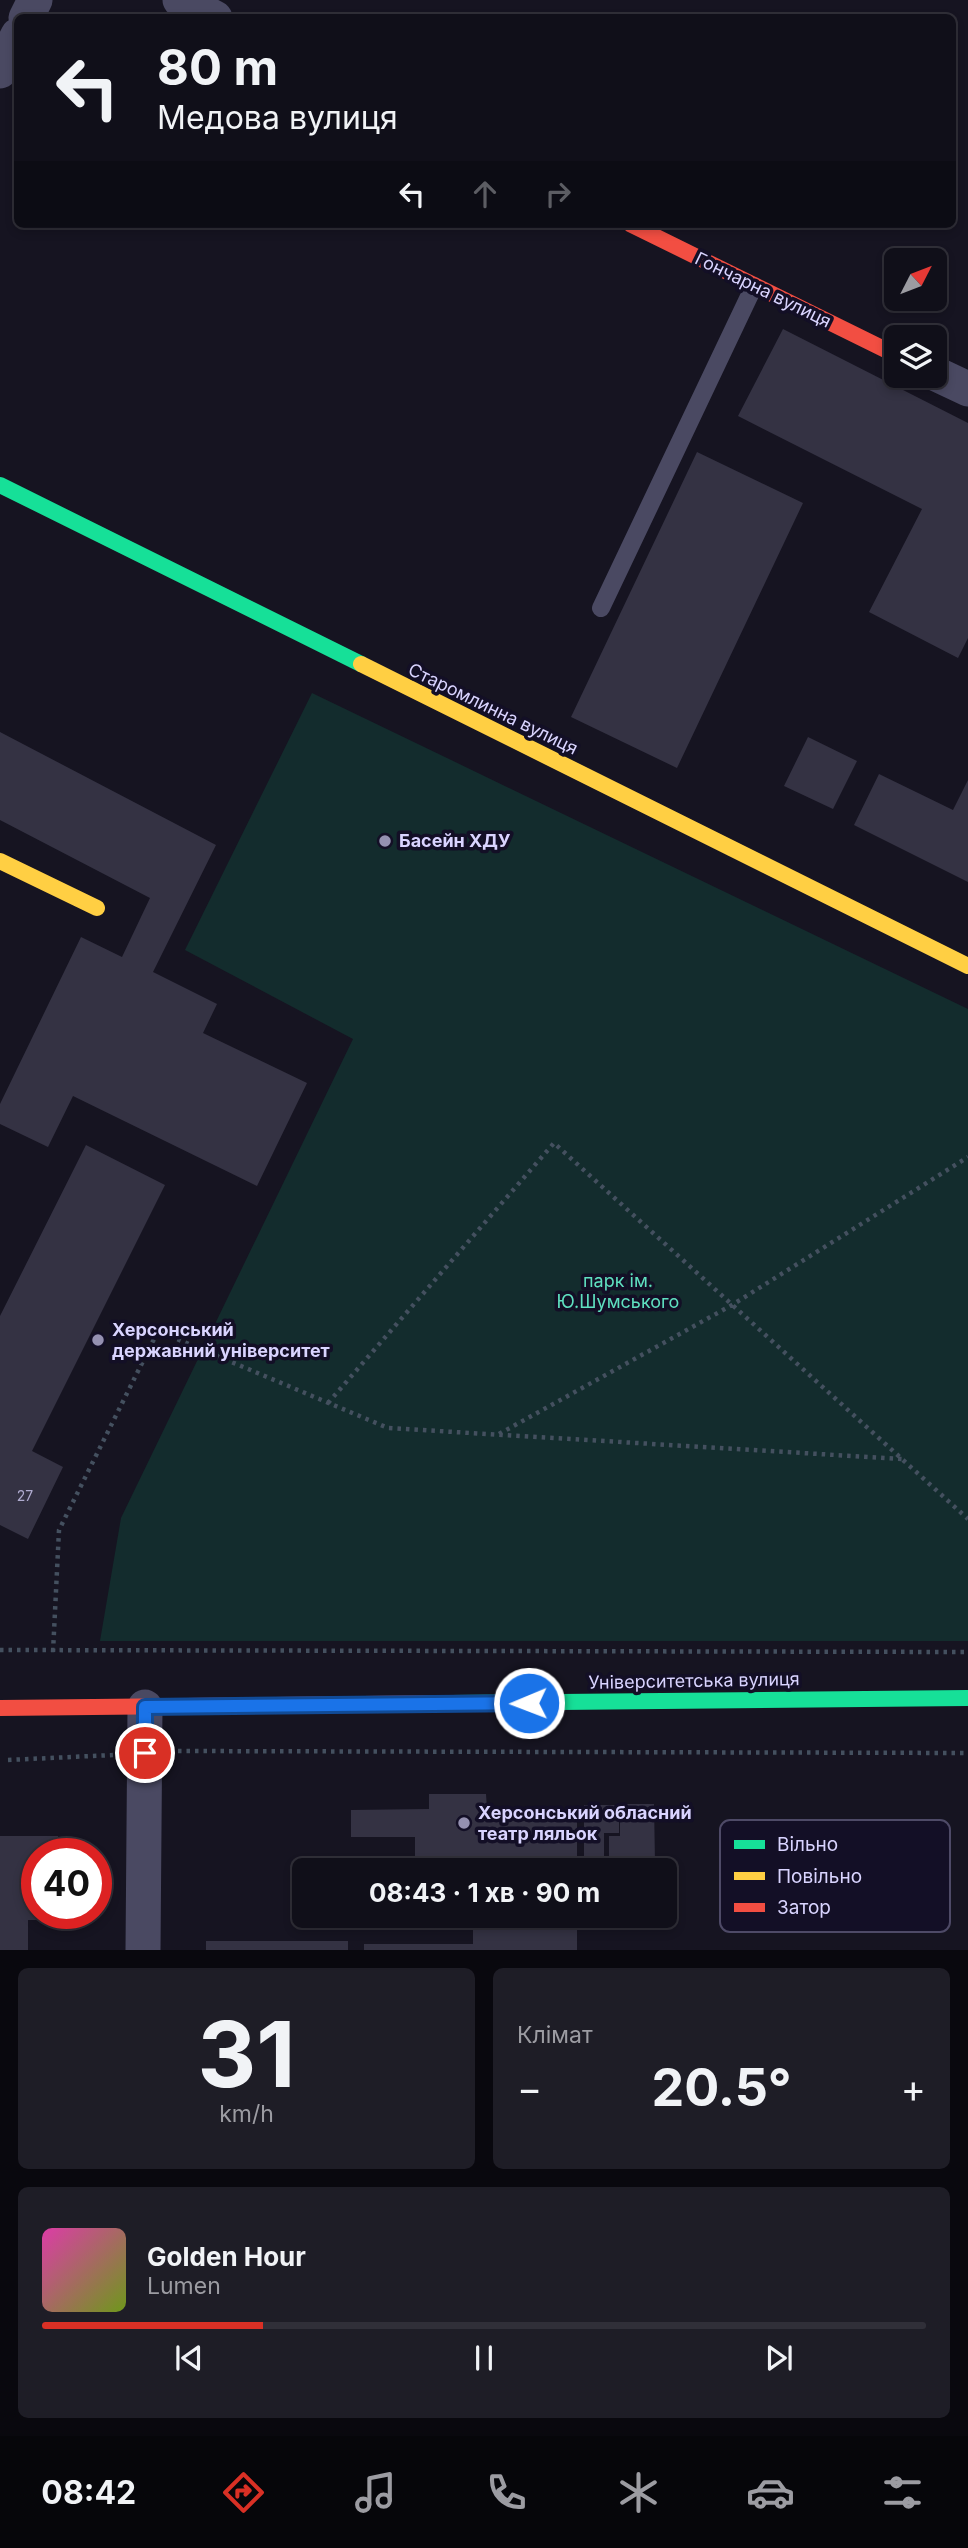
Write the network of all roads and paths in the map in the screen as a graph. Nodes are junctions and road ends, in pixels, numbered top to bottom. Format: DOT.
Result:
graph roads {
  1 [pos="180,0"];
  2 [pos="207,14"];
  3 [pos="14,43"];
  4 [pos="0,71"];
  5 [pos="638,228"];
  6 [pos="754,286"];
  7 [pos="884,349"];
  8 [pos="947,379"];
  9 [pos="968,389"];
  10 [pos="0,485"];
  11 [pos="601,608"];
  12 [pos="0,861"];
  13 [pos="97,908"];
  14 [pos="968,966"];
  15 [pos="968,1157"];
  16 [pos="732,1305"];
  17 [pos="328,1403"];
  18 [pos="496,1435"];
  19 [pos="902,1459"];
  20 [pos="968,1519"];
  21 [pos="0,1650"];
  22 [pos="53,1652"];
  23 [pos="968,1652"];
  24 [pos="968,1698"];
  25 [pos="145,1707"];
  26 [pos="0,1708"];
  27 [pos="145,1753"];
  28 [pos="968,1753"];
  29 [pos="8,1760"];
  30 [pos="143,1950"];
  1 -- 2 [label="street"];
  3 -- 4 [label="street"];
  5 -- 6 [label="street, Гончарна вулиця"];
  6 -- 7 [label="street, Гончарна вулиця"];
  6 -- 11 [label="lane"];
  8 -- 9 [label="street"];
  10 -- 14 [label="street, Старомлинна вулиця"];
  12 -- 13 [label="street"];
  15 -- 16 [label="path"];
  16 -- 17 [label="path"];
  16 -- 18 [label="path"];
  16 -- 19 [label="path"];
  17 -- 18 [label="path"];
  17 -- 22 [label="path"];
  18 -- 19 [label="path"];
  19 -- 20 [label="path"];
  21 -- 22 [label="path"];
  22 -- 23 [label="path"];
  24 -- 25 [label="street, Університетська вулиця"];
  25 -- 26 [label="street, Університетська вулиця"];
  25 -- 27 [label="street"];
  27 -- 28 [label="path"];
  27 -- 29 [label="path"];
  27 -- 30 [label="street"];
}
